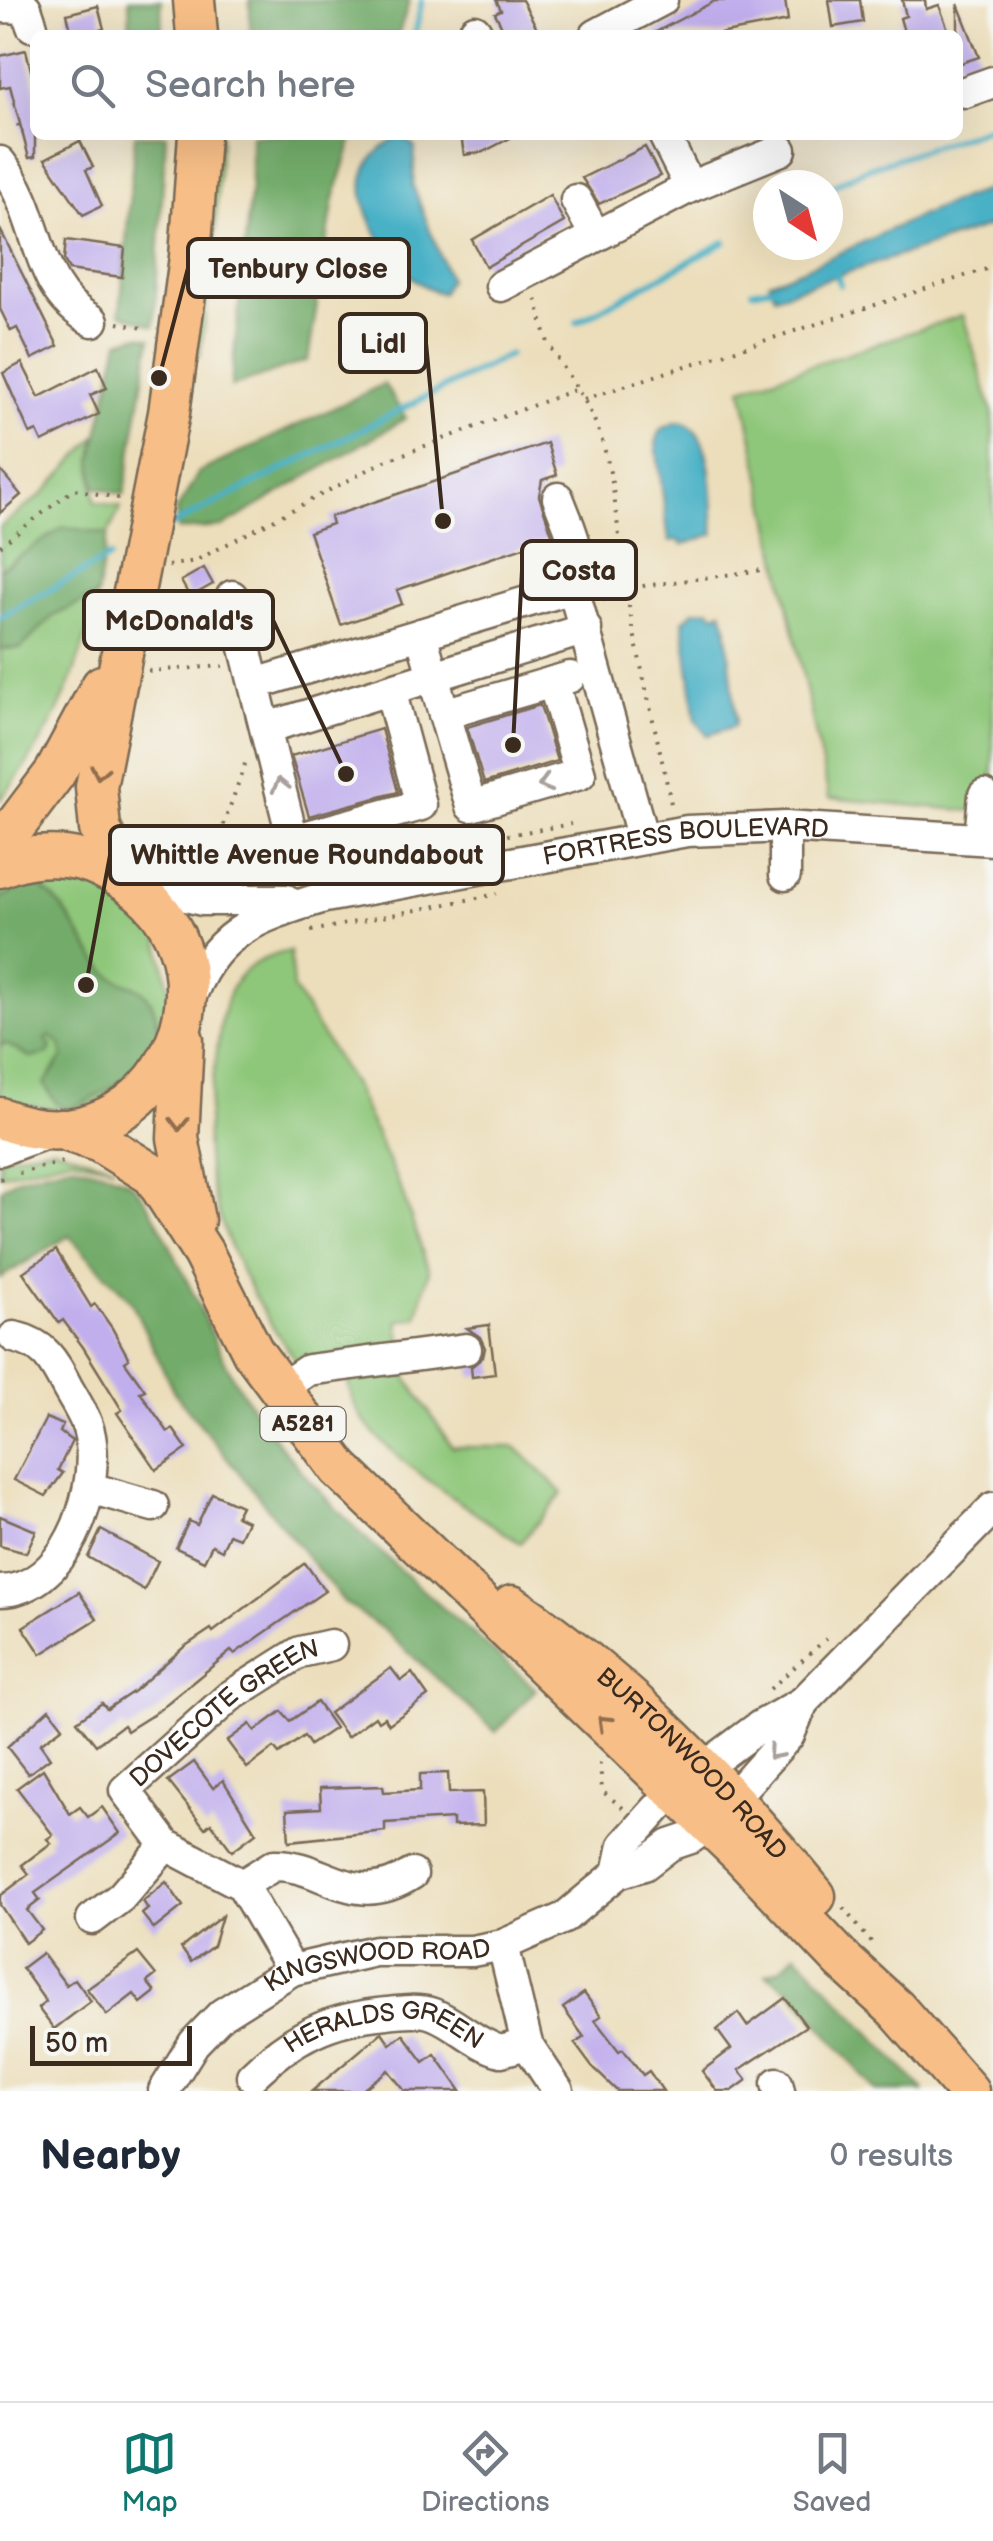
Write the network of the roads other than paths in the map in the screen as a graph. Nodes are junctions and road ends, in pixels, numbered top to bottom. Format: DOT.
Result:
graph roads {
  1 [pos="194,0"];
  2 [pos="662,0"];
  3 [pos="197,30"];
  4 [pos="611,30"];
  5 [pos="199,140"];
  6 [pos="666,140"];
  7 [pos="781,150"];
  8 [pos="0,162"];
  9 [pos="690,187"];
  10 [pos="576,200"];
  11 [pos="596,236"];
  12 [pos="512,281"];
  13 [pos="98,322"];
  14 [pos="558,498"];
  15 [pos="573,588"];
  16 [pos="232,596"];
  17 [pos="586,629"];
  18 [pos="421,634"];
  19 [pos="133,656"];
  20 [pos="597,669"];
  21 [pos="252,672"];
  22 [pos="553,682"];
  23 [pos="411,683"];
  24 [pos="444,714"];
  25 [pos="266,728"];
  26 [pos="984,796"];
  27 [pos="786,827"];
  28 [pos="642,836"];
  29 [pos="986,839"];
  30 [pos="0,846"];
  31 [pos="0,867"];
  32 [pos="786,875"];
  33 [pos="129,880"];
  34 [pos="324,882"];
  35 [pos="185,1017"];
  36 [pos="0,1118"];
  37 [pos="59,1129"];
  38 [pos="0,1150"];
  39 [pos="203,1253"];
  40 [pos="11,1338"];
  41 [pos="466,1348"];
  42 [pos="278,1390"];
  43 [pos="90,1488"];
  44 [pos="153,1506"];
  45 [pos="993,1508"];
  46 [pos="0,1591"];
  47 [pos="333,1645"];
  48 [pos="803,1702"];
  49 [pos="689,1780"];
  50 [pos="722,1811"];
  51 [pos="166,1845"];
  52 [pos="416,1872"];
  53 [pos="618,1873"];
  54 [pos="242,1885"];
  55 [pos="90,1920"];
  56 [pos="503,1945"];
  57 [pos="292,1970"];
  58 [pos="527,2044"];
  59 [pos="255,2086"];
  60 [pos="164,2091"];
  61 [pos="558,2091"];
  62 [pos="968,2091"];
  1 -- 3 [label="main road"];
  2 -- 4 [label="street"];
  5 -- 19 [label="main road, A5281"];
  6 -- 9 [label="street"];
  7 -- 9 [label="street"];
  8 -- 13 [label="street"];
  9 -- 11 [label="street"];
  10 -- 11 [label="street"];
  11 -- 12 [label="street"];
  14 -- 15 [label="street"];
  15 -- 17 [label="street"];
  15 -- 18 [label="street"];
  16 -- 21 [label="street"];
  17 -- 20 [label="street"];
  17 -- 23 [label="street"];
  18 -- 21 [label="street"];
  18 -- 23 [label="street"];
  19 -- 30 [label="main road, A5281"];
  19 -- 33 [label="main road, A5281, one-way"];
  20 -- 22 [label="street"];
  20 -- 28 [label="street"];
  21 -- 25 [label="street"];
  22 -- 24 [label="street"];
  22 -- 24 [label="street, one-way"];
  23 -- 24 [label="street"];
  23 -- 25 [label="street"];
  23 -- 25 [label="street, one-way"];
  26 -- 29 [label="street"];
  27 -- 28 [label="street, FORTRESS BOULEVARD"];
  27 -- 29 [label="street, FORTRESS BOULEVARD"];
  27 -- 32 [label="street"];
  28 -- 34 [label="street, FORTRESS BOULEVARD"];
  31 -- 33 [label="main road, A5281"];
  33 -- 34 [label="street, FORTRESS BOULEVARD"];
  33 -- 35 [label="main road, A5281"];
  34 -- 35 [label="street, FORTRESS BOULEVARD"];
  35 -- 37 [label="main road, A5281"];
  35 -- 39 [label="main road, BURTONWOOD ROAD / A5281, one-way"];
  36 -- 37 [label="main road, A5281"];
  37 -- 38 [label="street"];
  37 -- 39 [label="main road, BURTONWOOD ROAD / A5281"];
  39 -- 42 [label="main road, BURTONWOOD ROAD / A5281"];
  40 -- 43 [label="street"];
  41 -- 42 [label="street"];
  42 -- 49 [label="main road, BURTONWOOD ROAD / A5281"];
  43 -- 44 [label="street"];
  43 -- 46 [label="street"];
  45 -- 48 [label="street"];
  47 -- 51 [label="street, DOVECOTE GREEN"];
  48 -- 49 [label="street, KINGSWOOD ROAD"];
  48 -- 50 [label="street, one-way"];
  49 -- 50 [label="main road, BURTONWOOD ROAD / A5281"];
  49 -- 53 [label="street, KINGSWOOD ROAD"];
  50 -- 53 [label="street, KINGSWOOD ROAD"];
  50 -- 62 [label="main road, BURTONWOOD ROAD / A5281"];
  51 -- 54 [label="street, DOVECOTE GREEN"];
  51 -- 55 [label="street"];
  52 -- 54 [label="street"];
  53 -- 56 [label="street, KINGSWOOD ROAD"];
  54 -- 57 [label="street"];
  56 -- 57 [label="street, KINGSWOOD ROAD"];
  56 -- 58 [label="street, HERALDS GREEN"];
  57 -- 60 [label="street, KINGSWOOD ROAD"];
  58 -- 59 [label="street, HERALDS GREEN"];
  58 -- 61 [label="street, HERALDS GREEN"];
}
